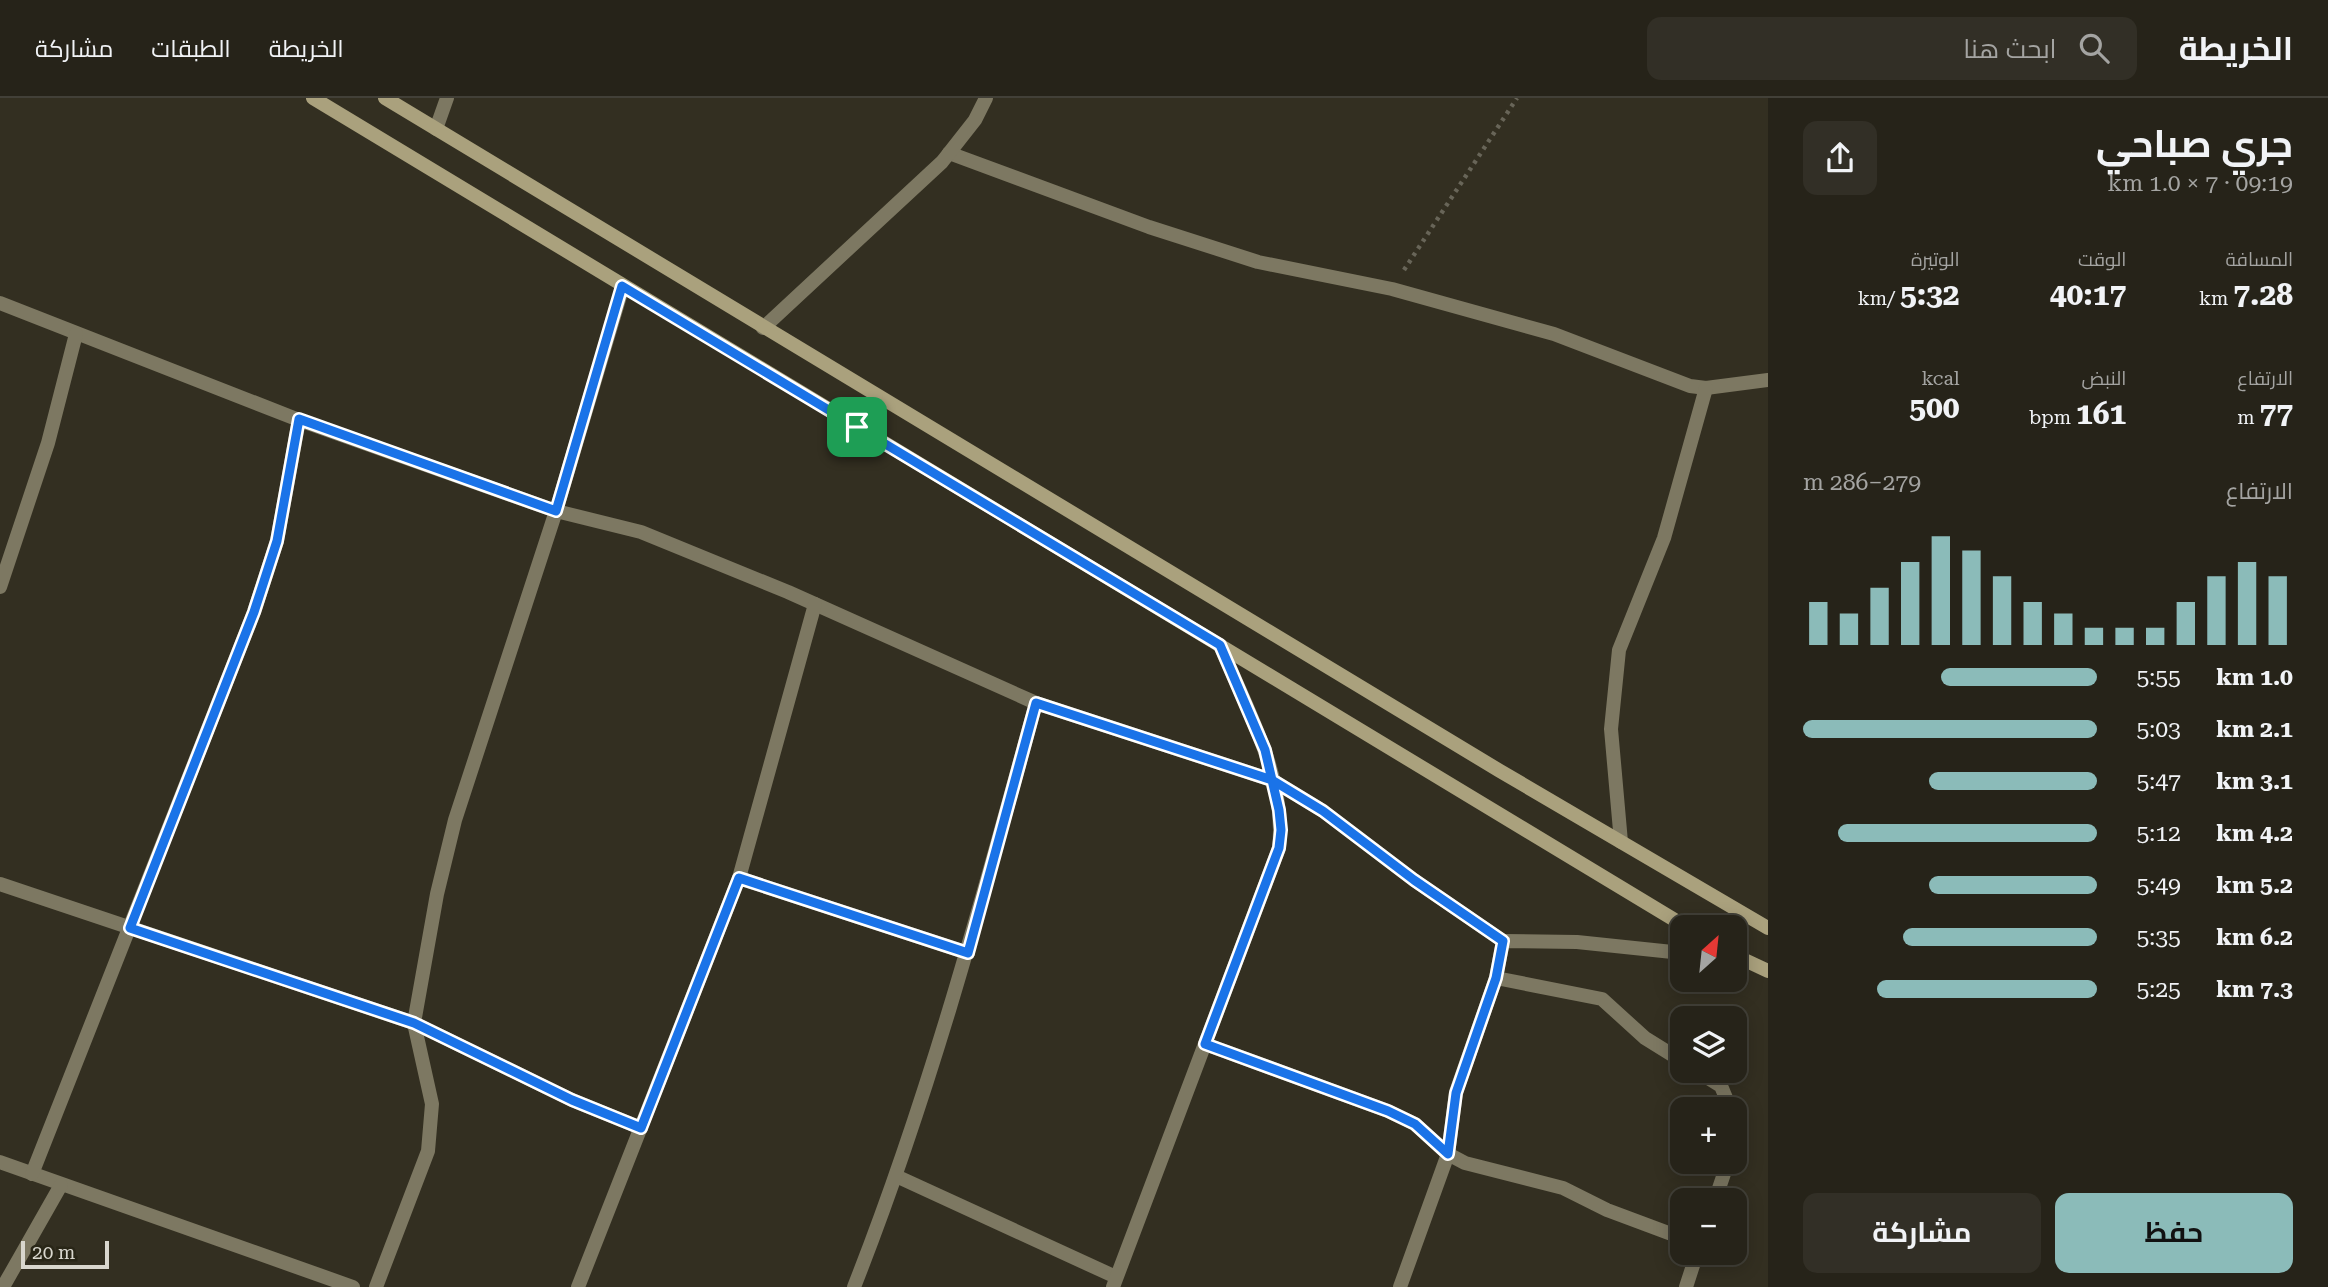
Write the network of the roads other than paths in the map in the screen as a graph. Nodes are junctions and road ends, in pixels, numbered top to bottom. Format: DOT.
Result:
graph roads {
  1 [pos="313,98"];
  2 [pos="385,98"];
  3 [pos="447,98"];
  4 [pos="986,98"];
  5 [pos="436,129"];
  6 [pos="949,153"];
  7 [pos="622,286"];
  8 [pos="0,303"];
  9 [pos="763,328"];
  10 [pos="76,334"];
  11 [pos="1768,380"];
  12 [pos="1706,388"];
  13 [pos="876,396"];
  14 [pos="299,419"];
  15 [pos="857,427"];
  16 [pos="556,511"];
  17 [pos="0,587"];
  18 [pos="815,604"];
  19 [pos="1220,645"];
  20 [pos="1036,703"];
  21 [pos="1272,780"];
  22 [pos="1620,842"];
  23 [pos="739,878"];
  24 [pos="0,884"];
  25 [pos="1670,917"];
  26 [pos="130,928"];
  27 [pos="1768,928"];
  28 [pos="1503,941"];
  29 [pos="1670,952"];
  30 [pos="968,953"];
  31 [pos="1747,962"];
  32 [pos="1768,971"];
  33 [pos="1496,978"];
  34 [pos="414,1023"];
  35 [pos="1205,1044"];
  36 [pos="1670,1054"];
  37 [pos="1716,1083"];
  38 [pos="1726,1097"];
  39 [pos="641,1128"];
  40 [pos="1448,1154"];
  41 [pos="0,1163"];
  42 [pos="32,1174"];
  43 [pos="896,1176"];
  44 [pos="61,1185"];
  45 [pos="1670,1234"];
  46 [pos="1693,1265"];
  47 [pos="1114,1282"];
  48 [pos="3,1287"];
  49 [pos="353,1287"];
  50 [pos="376,1287"];
  51 [pos="578,1287"];
  52 [pos="854,1287"];
  53 [pos="1400,1287"];
  54 [pos="1686,1287"];
  1 -- 7 [label="street"];
  2 -- 5 [label="street"];
  3 -- 5 [label="street"];
  4 -- 6 [label="street"];
  5 -- 9 [label="street"];
  6 -- 9 [label="street"];
  6 -- 12 [label="street"];
  7 -- 15 [label="street"];
  7 -- 16 [label="street"];
  8 -- 10 [label="street"];
  9 -- 13 [label="street"];
  10 -- 14 [label="street"];
  10 -- 17 [label="street"];
  11 -- 12 [label="street"];
  12 -- 22 [label="street"];
  13 -- 15 [label="street"];
  13 -- 22 [label="street"];
  14 -- 16 [label="street"];
  14 -- 26 [label="street"];
  15 -- 19 [label="street"];
  16 -- 18 [label="street"];
  16 -- 34 [label="street"];
  18 -- 20 [label="street"];
  18 -- 23 [label="street"];
  19 -- 21 [label="street"];
  19 -- 25 [label="street"];
  20 -- 21 [label="street"];
  20 -- 30 [label="street"];
  21 -- 28 [label="street"];
  21 -- 35 [label="street"];
  22 -- 27 [label="street"];
  23 -- 30 [label="street"];
  23 -- 39 [label="street"];
  24 -- 26 [label="street"];
  26 -- 34 [label="street"];
  26 -- 42 [label="street"];
  28 -- 29 [label="street"];
  28 -- 33 [label="street"];
  30 -- 43 [label="street"];
  31 -- 32 [label="street"];
  33 -- 36 [label="street"];
  33 -- 40 [label="street"];
  34 -- 39 [label="street"];
  34 -- 50 [label="street"];
  35 -- 40 [label="street"];
  35 -- 47 [label="street"];
  37 -- 38 [label="street"];
  39 -- 51 [label="street"];
  40 -- 45 [label="street"];
  40 -- 53 [label="street"];
  41 -- 42 [label="street"];
  42 -- 44 [label="street"];
  43 -- 47 [label="street"];
  43 -- 52 [label="street"];
  44 -- 48 [label="street"];
  44 -- 49 [label="street"];
  46 -- 54 [label="street"];
}
